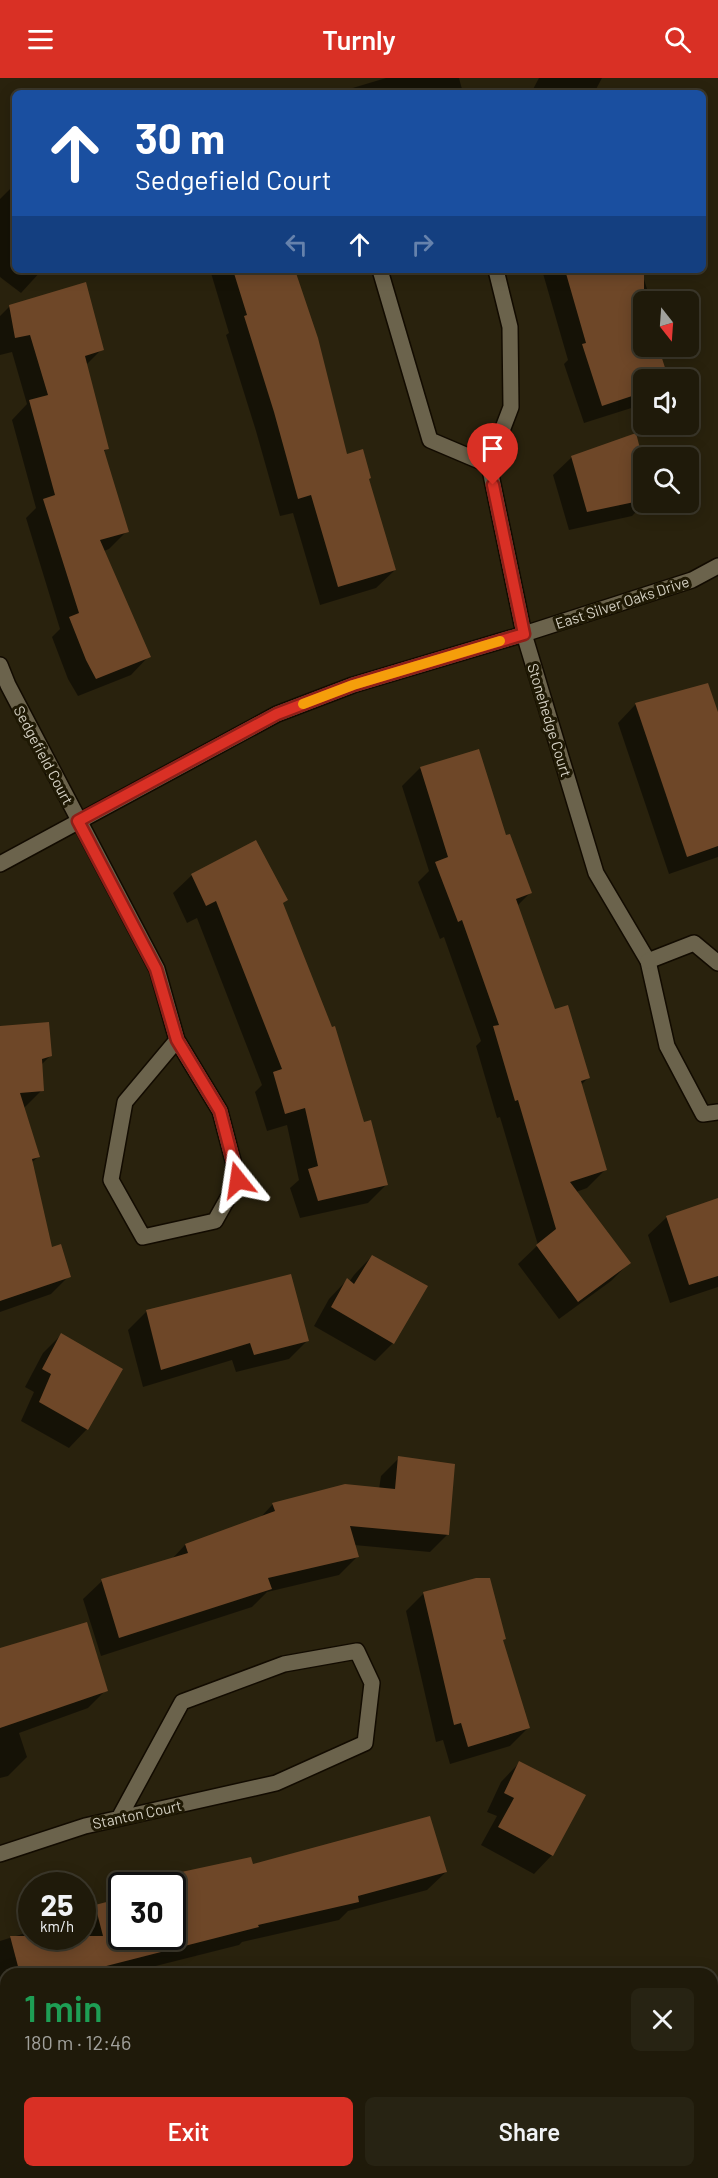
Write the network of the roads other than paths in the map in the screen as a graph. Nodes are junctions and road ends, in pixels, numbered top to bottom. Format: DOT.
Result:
graph roads {
  1 [pos="381,273"];
  2 [pos="497,273"];
  3 [pos="489,465"];
  4 [pos="718,566"];
  5 [pos="524,634"];
  6 [pos="0,665"];
  7 [pos="78,821"];
  8 [pos="0,864"];
  9 [pos="648,962"];
  10 [pos="718,963"];
  11 [pos="177,1040"];
  12 [pos="718,1112"];
  13 [pos="119,1818"];
  14 [pos="0,1854"];
  1 -- 3 [label="street"];
  2 -- 3 [label="street"];
  3 -- 5 [label="street, Stonehedge Court"];
  4 -- 5 [label="street, East Silver Oaks Drive"];
  5 -- 7 [label="street, East Silver Oaks Drive"];
  5 -- 9 [label="street, Stonehedge Court"];
  6 -- 7 [label="street, Sedgefield Court"];
  7 -- 8 [label="street, East Silver Oaks Drive"];
  7 -- 11 [label="street, Sedgefield Court"];
  9 -- 10 [label="street"];
  9 -- 12 [label="street, Stonehedge Court"];
  11 -- 11 [label="street, Sedgefield Court"];
  13 -- 13 [label="street, Stanton Court"];
  13 -- 14 [label="street, Stanton Court"];
}
